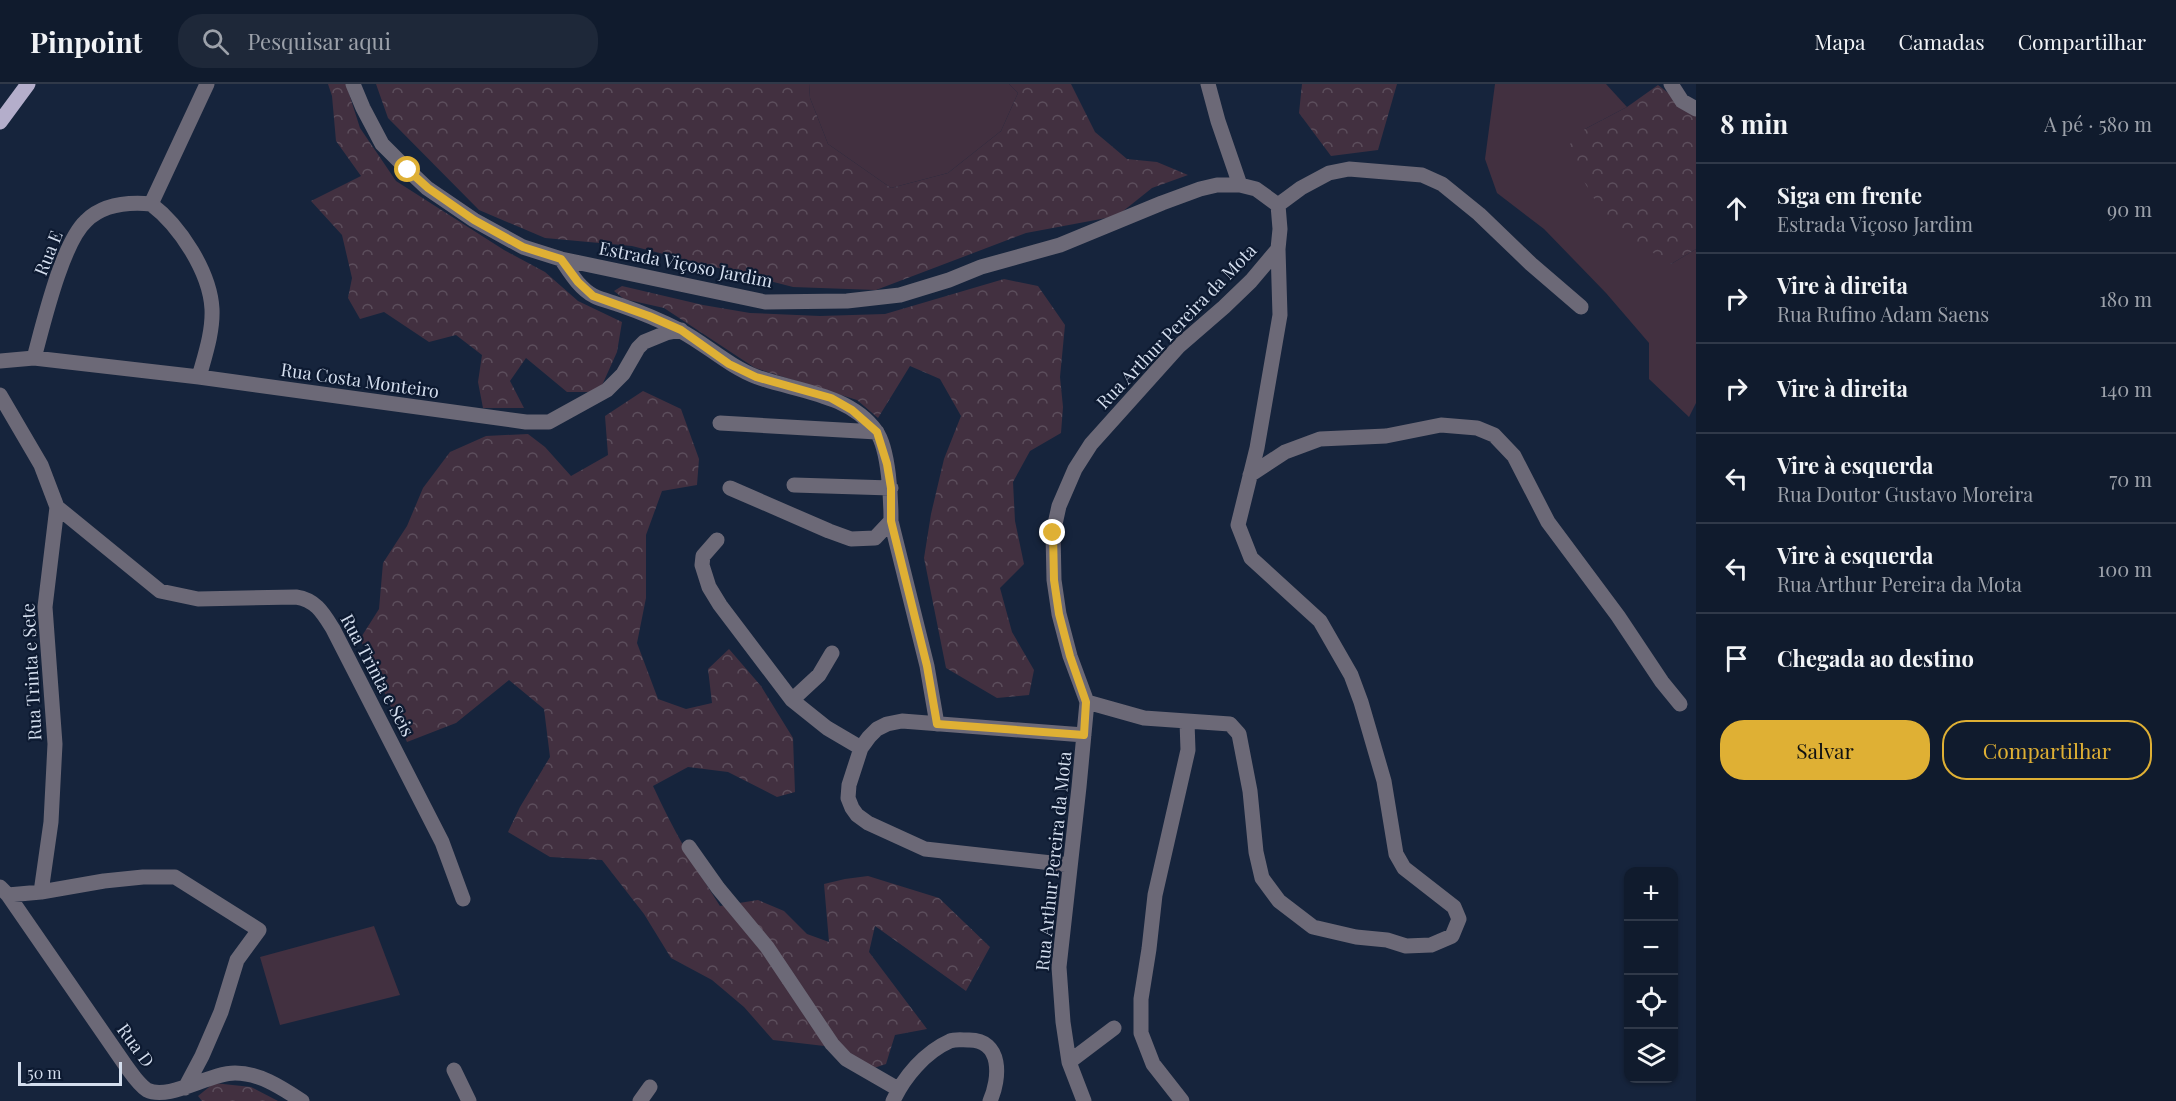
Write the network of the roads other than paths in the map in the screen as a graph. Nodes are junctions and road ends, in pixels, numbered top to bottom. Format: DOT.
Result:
graph roads {
  1 [pos="28,84"];
  2 [pos="207,84"];
  3 [pos="353,84"];
  4 [pos="1208,84"];
  5 [pos="1671,84"];
  6 [pos="1696,109"];
  7 [pos="0,122"];
  8 [pos="1240,185"];
  9 [pos="151,204"];
  10 [pos="1278,205"];
  11 [pos="1278,249"];
  12 [pos="561,259"];
  13 [pos="1581,307"];
  14 [pos="681,330"];
  15 [pos="34,358"];
  16 [pos="0,361"];
  17 [pos="199,377"];
  18 [pos="0,395"];
  19 [pos="720,423"];
  20 [pos="877,432"];
  21 [pos="1250,476"];
  22 [pos="794,484"];
  23 [pos="730,488"];
  24 [pos="891,488"];
  25 [pos="57,507"];
  26 [pos="891,521"];
  27 [pos="717,540"];
  28 [pos="832,652"];
  29 [pos="792,700"];
  30 [pos="1086,702"];
  31 [pos="1680,704"];
  32 [pos="1187,722"];
  33 [pos="937,724"];
  34 [pos="1084,735"];
  35 [pos="861,748"];
  36 [pos="689,847"];
  37 [pos="1070,865"];
  38 [pos="4,891"];
  39 [pos="41,892"];
  40 [pos="463,899"];
  41 [pos="1114,1028"];
  42 [pos="1069,1062"];
  43 [pos="454,1070"];
  44 [pos="650,1087"];
  45 [pos="185,1088"];
  46 [pos="896,1095"];
  47 [pos="163,1097"];
  48 [pos="302,1101"];
  49 [pos="469,1101"];
  50 [pos="640,1101"];
  51 [pos="990,1101"];
  52 [pos="1084,1101"];
  53 [pos="1182,1101"];
  1 -- 7 [label="main road"];
  2 -- 9 [label="street"];
  3 -- 12 [label="street, Estrada Viçoso Jardim"];
  4 -- 8 [label="street"];
  5 -- 6 [label="street"];
  8 -- 10 [label="street, Estrada Viçoso Jardim"];
  8 -- 12 [label="street, Estrada Viçoso Jardim"];
  9 -- 15 [label="street, Rua E"];
  9 -- 17 [label="street"];
  10 -- 11 [label="street, Rua Arthur Pereira da Mota"];
  10 -- 13 [label="street"];
  11 -- 21 [label="street"];
  11 -- 30 [label="street, Rua Arthur Pereira da Mota"];
  12 -- 14 [label="street"];
  14 -- 17 [label="street, Rua Costa Monteiro"];
  14 -- 20 [label="street"];
  15 -- 16 [label="street, Rua Costa Monteiro"];
  15 -- 17 [label="street, Rua Costa Monteiro"];
  18 -- 25 [label="street, Rua Trinta e Sete"];
  19 -- 20 [label="street"];
  20 -- 24 [label="street"];
  21 -- 31 [label="street"];
  21 -- 32 [label="street"];
  22 -- 24 [label="street"];
  23 -- 26 [label="street"];
  24 -- 26 [label="street"];
  25 -- 39 [label="street, Rua Trinta e Sete"];
  25 -- 40 [label="street, Rua Trinta e Seis"];
  26 -- 33 [label="street"];
  27 -- 29 [label="street"];
  28 -- 29 [label="street"];
  29 -- 35 [label="street"];
  30 -- 32 [label="street"];
  30 -- 34 [label="street, Rua Arthur Pereira da Mota"];
  32 -- 53 [label="street"];
  33 -- 34 [label="street"];
  33 -- 35 [label="street"];
  34 -- 37 [label="street, Rua Arthur Pereira da Mota"];
  35 -- 37 [label="street"];
  36 -- 46 [label="street"];
  37 -- 42 [label="street, Rua Arthur Pereira da Mota"];
  38 -- 39 [label="street"];
  38 -- 47 [label="street, Rua D"];
  39 -- 45 [label="street"];
  41 -- 42 [label="street"];
  42 -- 52 [label="street, Rua Arthur Pereira da Mota"];
  43 -- 49 [label="street"];
  44 -- 50 [label="street"];
  45 -- 47 [label="street, Rua D"];
  45 -- 48 [label="street, Rua D"];
  46 -- 51 [label="street"];
}
